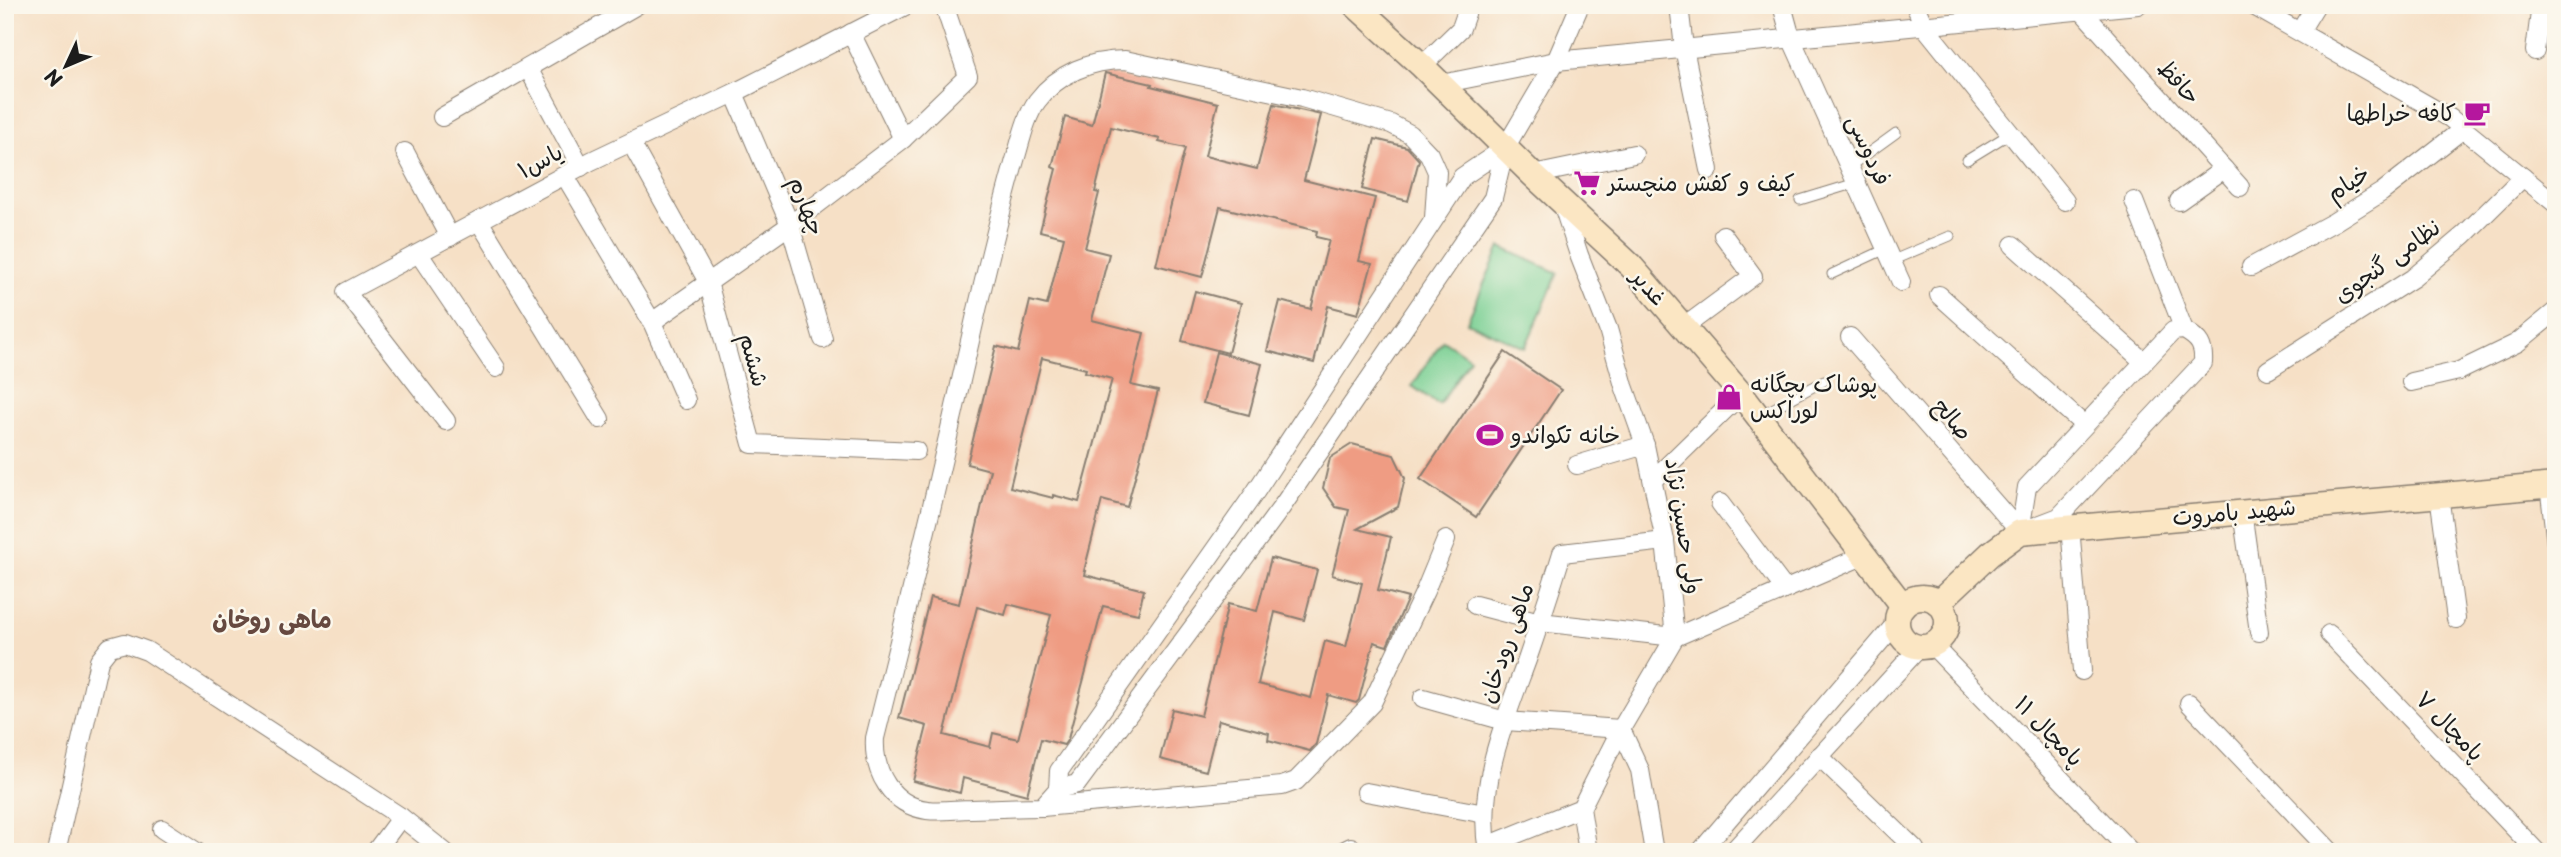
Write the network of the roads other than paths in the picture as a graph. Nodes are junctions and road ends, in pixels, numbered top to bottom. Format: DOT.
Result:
graph roads {
  1 [pos="637,5"];
  2 [pos="907,5"];
  3 [pos="944,5"];
  4 [pos="1355,5"];
  5 [pos="1469,5"];
  6 [pos="1580,5"];
  7 [pos="1679,5"];
  8 [pos="1782,5"];
  9 [pos="1915,5"];
  10 [pos="2138,5"];
  11 [pos="2252,5"];
  12 [pos="2316,5"];
  13 [pos="2082,10"];
  14 [pos="1995,12"];
  15 [pos="2545,13"];
  16 [pos="1924,26"];
  17 [pos="2300,31"];
  18 [pos="851,33"];
  19 [pos="1791,38"];
  20 [pos="1684,48"];
  21 [pos="2535,51"];
  22 [pos="1556,61"];
  23 [pos="1422,66"];
  24 [pos="528,68"];
  25 [pos="1441,85"];
  26 [pos="734,93"];
  27 [pos="442,117"];
  28 [pos="2463,129"];
  29 [pos="1896,133"];
  30 [pos="2011,133"];
  31 [pos="903,139"];
  32 [pos="631,143"];
  33 [pos="1504,148"];
  34 [pos="405,152"];
  35 [pos="1633,154"];
  36 [pos="1967,160"];
  37 [pos="581,167"];
  38 [pos="2224,169"];
  39 [pos="1709,170"];
  40 [pos="1533,175"];
  41 [pos="1853,175"];
  42 [pos="565,176"];
  43 [pos="2523,177"];
  44 [pos="2240,187"];
  45 [pos="1800,200"];
  46 [pos="2065,201"];
  47 [pos="2134,201"];
  48 [pos="2179,201"];
  49 [pos="1562,203"];
  50 [pos="2556,204"];
  51 [pos="479,221"];
  52 [pos="1433,221"];
  53 [pos="790,225"];
  54 [pos="1723,235"];
  55 [pos="1950,236"];
  56 [pos="450,237"];
  57 [pos="2013,245"];
  58 [pos="419,254"];
  59 [pos="1889,255"];
  60 [pos="2251,267"];
  61 [pos="1832,274"];
  62 [pos="708,282"];
  63 [pos="1901,282"];
  64 [pos="1939,295"];
  65 [pos="2556,312"];
  66 [pos="652,322"];
  67 [pos="1684,327"];
  68 [pos="2184,330"];
  69 [pos="1850,337"];
  70 [pos="823,339"];
  71 [pos="2143,362"];
  72 [pos="496,368"];
  73 [pos="2268,370"];
  74 [pos="1824,381"];
  75 [pos="2411,382"];
  76 [pos="1741,394"];
  77 [pos="686,400"];
  78 [pos="1758,417"];
  79 [pos="600,419"];
  80 [pos="446,421"];
  81 [pos="2084,425"];
  82 [pos="1646,445"];
  83 [pos="916,451"];
  84 [pos="1577,465"];
  85 [pos="1654,479"];
  86 [pos="2552,485"];
  87 [pos="1256,491"];
  88 [pos="2439,495"];
  89 [pos="1720,503"];
  90 [pos="1281,508"];
  91 [pos="2242,511"];
  92 [pos="2070,526"];
  93 [pos="2020,532"];
  94 [pos="1446,540"];
  95 [pos="1665,541"];
  96 [pos="2556,544"];
  97 [pos="1864,555"];
  98 [pos="1784,588"];
  99 [pos="1938,603"];
  100 [pos="1475,605"];
  101 [pos="1900,614"];
  102 [pos="2456,619"];
  103 [pos="1540,622"];
  104 [pos="2259,632"];
  105 [pos="2329,634"];
  106 [pos="1675,637"];
  107 [pos="1926,646"];
  108 [pos="2082,671"];
  109 [pos="1423,698"];
  110 [pos="2189,703"];
  111 [pos="1505,721"];
  112 [pos="1621,729"];
  113 [pos="1819,756"];
  114 [pos="1058,789"];
  115 [pos="1366,792"];
  116 [pos="1042,807"];
  117 [pos="1581,808"];
  118 [pos="1485,814"];
  119 [pos="401,817"];
  120 [pos="1724,823"];
  121 [pos="162,830"];
  122 [pos="1739,848"];
  123 [pos="1487,849"];
  124 [pos="1915,849"];
  125 [pos="55,852"];
  126 [pos="197,852"];
  127 [pos="375,852"];
  128 [pos="445,852"];
  129 [pos="1588,852"];
  130 [pos="1654,852"];
  131 [pos="1700,852"];
  132 [pos="2131,852"];
  133 [pos="2331,852"];
  134 [pos="2536,852"];
  1 -- 24 [label="street"];
  2 -- 18 [label="street, یاس۱"];
  3 -- 31 [label="street"];
  4 -- 23 [label="main road, غدیر"];
  5 -- 23 [label="street"];
  6 -- 22 [label="street"];
  7 -- 20 [label="street"];
  8 -- 19 [label="street, فردوسی"];
  9 -- 16 [label="street"];
  10 -- 13 [label="street"];
  11 -- 17 [label="street"];
  12 -- 17 [label="street"];
  13 -- 14 [label="street"];
  13 -- 38 [label="street, حافظ"];
  14 -- 16 [label="street"];
  15 -- 21 [label="street"];
  16 -- 19 [label="street"];
  16 -- 30 [label="street"];
  17 -- 28 [label="street"];
  18 -- 26 [label="street, یاس۱"];
  18 -- 31 [label="street"];
  19 -- 20 [label="street"];
  19 -- 41 [label="street, فردوسی"];
  20 -- 22 [label="street"];
  20 -- 39 [label="street"];
  22 -- 25 [label="street"];
  22 -- 33 [label="street"];
  23 -- 25 [label="main road, غدیر"];
  24 -- 27 [label="street"];
  24 -- 37 [label="street"];
  25 -- 33 [label="main road, غدیر"];
  26 -- 32 [label="street, یاس۱"];
  26 -- 53 [label="street, چهارم"];
  28 -- 43 [label="street"];
  28 -- 60 [label="street, خیام"];
  29 -- 41 [label="lane"];
  30 -- 36 [label="lane"];
  30 -- 46 [label="street"];
  31 -- 53 [label="street"];
  32 -- 37 [label="street, یاس۱"];
  32 -- 62 [label="street, ششم"];
  33 -- 40 [label="main road, غدیر"];
  33 -- 52 [label="street"];
  33 -- 90 [label="street"];
  34 -- 56 [label="street"];
  35 -- 40 [label="street"];
  37 -- 42 [label="street, یاس۱"];
  38 -- 44 [label="street, حافظ"];
  38 -- 48 [label="street"];
  40 -- 49 [label="main road, غدیر"];
  41 -- 45 [label="lane"];
  41 -- 59 [label="street, فردوسی"];
  42 -- 51 [label="street, یاس۱"];
  42 -- 66 [label="street"];
  43 -- 50 [label="street"];
  43 -- 73 [label="street, نظامی گنجوی"];
  47 -- 68 [label="street"];
  49 -- 67 [label="main road, غدیر"];
  49 -- 82 [label="street, ولی حسین نژاد"];
  51 -- 56 [label="street, یاس۱"];
  51 -- 79 [label="street"];
  52 -- 87 [label="street"];
  52 -- 116 [label="street"];
  53 -- 62 [label="street"];
  53 -- 70 [label="street, چهارم"];
  54 -- 67 [label="street"];
  55 -- 59 [label="lane"];
  56 -- 58 [label="street, یاس۱"];
  57 -- 71 [label="street"];
  58 -- 72 [label="street"];
  58 -- 80 [label="street, یاس۱"];
  59 -- 61 [label="lane"];
  59 -- 63 [label="street, فردوسی"];
  62 -- 66 [label="street"];
  62 -- 83 [label="street, ششم"];
  64 -- 81 [label="street"];
  65 -- 75 [label="street"];
  66 -- 77 [label="street"];
  67 -- 76 [label="main road, غدیر"];
  68 -- 71 [label="street"];
  68 -- 93 [label="street"];
  69 -- 93 [label="street, صالح"];
  71 -- 81 [label="street"];
  74 -- 78 [label="lane"];
  76 -- 78 [label="main road, غدیر"];
  76 -- 85 [label="street"];
  78 -- 97 [label="main road, غدیر"];
  81 -- 93 [label="street"];
  82 -- 84 [label="street"];
  82 -- 85 [label="street, ولی حسین نژاد"];
  85 -- 95 [label="street, ولی حسین نژاد"];
  86 -- 88 [label="main road, شهید بامروت"];
  86 -- 96 [label="street"];
  87 -- 90 [label="street"];
  87 -- 114 [label="street"];
  88 -- 91 [label="main road, شهید بامروت"];
  88 -- 102 [label="street"];
  89 -- 98 [label="street"];
  90 -- 114 [label="street"];
  91 -- 92 [label="main road, شهید بامروت"];
  91 -- 104 [label="street"];
  92 -- 93 [label="main road, شهید بامروت"];
  92 -- 108 [label="street"];
  93 -- 99 [label="main road, شهید بامروت"];
  94 -- 116 [label="street"];
  95 -- 103 [label="street, ماهی رودخان"];
  95 -- 106 [label="street, ولی حسین نژاد"];
  97 -- 98 [label="street"];
  97 -- 101 [label="main road, غدیر"];
  98 -- 106 [label="street"];
  99 -- 101 [label="main road"];
  99 -- 107 [label="main road"];
  100 -- 103 [label="street"];
  101 -- 107 [label="main road"];
  101 -- 120 [label="street"];
  103 -- 106 [label="street"];
  103 -- 111 [label="street, ماهی رودخان"];
  105 -- 134 [label="street, پامچال ۷"];
  106 -- 112 [label="street"];
  107 -- 113 [label="street"];
  107 -- 132 [label="street, پامچال ۱۱"];
  109 -- 111 [label="street"];
  110 -- 133 [label="street"];
  111 -- 112 [label="street"];
  111 -- 118 [label="street, ماهی رودخان"];
  112 -- 117 [label="street"];
  112 -- 130 [label="street"];
  113 -- 122 [label="street"];
  113 -- 124 [label="street"];
  114 -- 116 [label="street"];
  115 -- 118 [label="street"];
  117 -- 123 [label="street"];
  117 -- 129 [label="street"];
  118 -- 123 [label="street, ماهی رودخان"];
  119 -- 125 [label="street"];
  119 -- 127 [label="street"];
  119 -- 128 [label="street"];
  120 -- 122 [label="street"];
  120 -- 131 [label="street"];
  121 -- 126 [label="street"];
}
